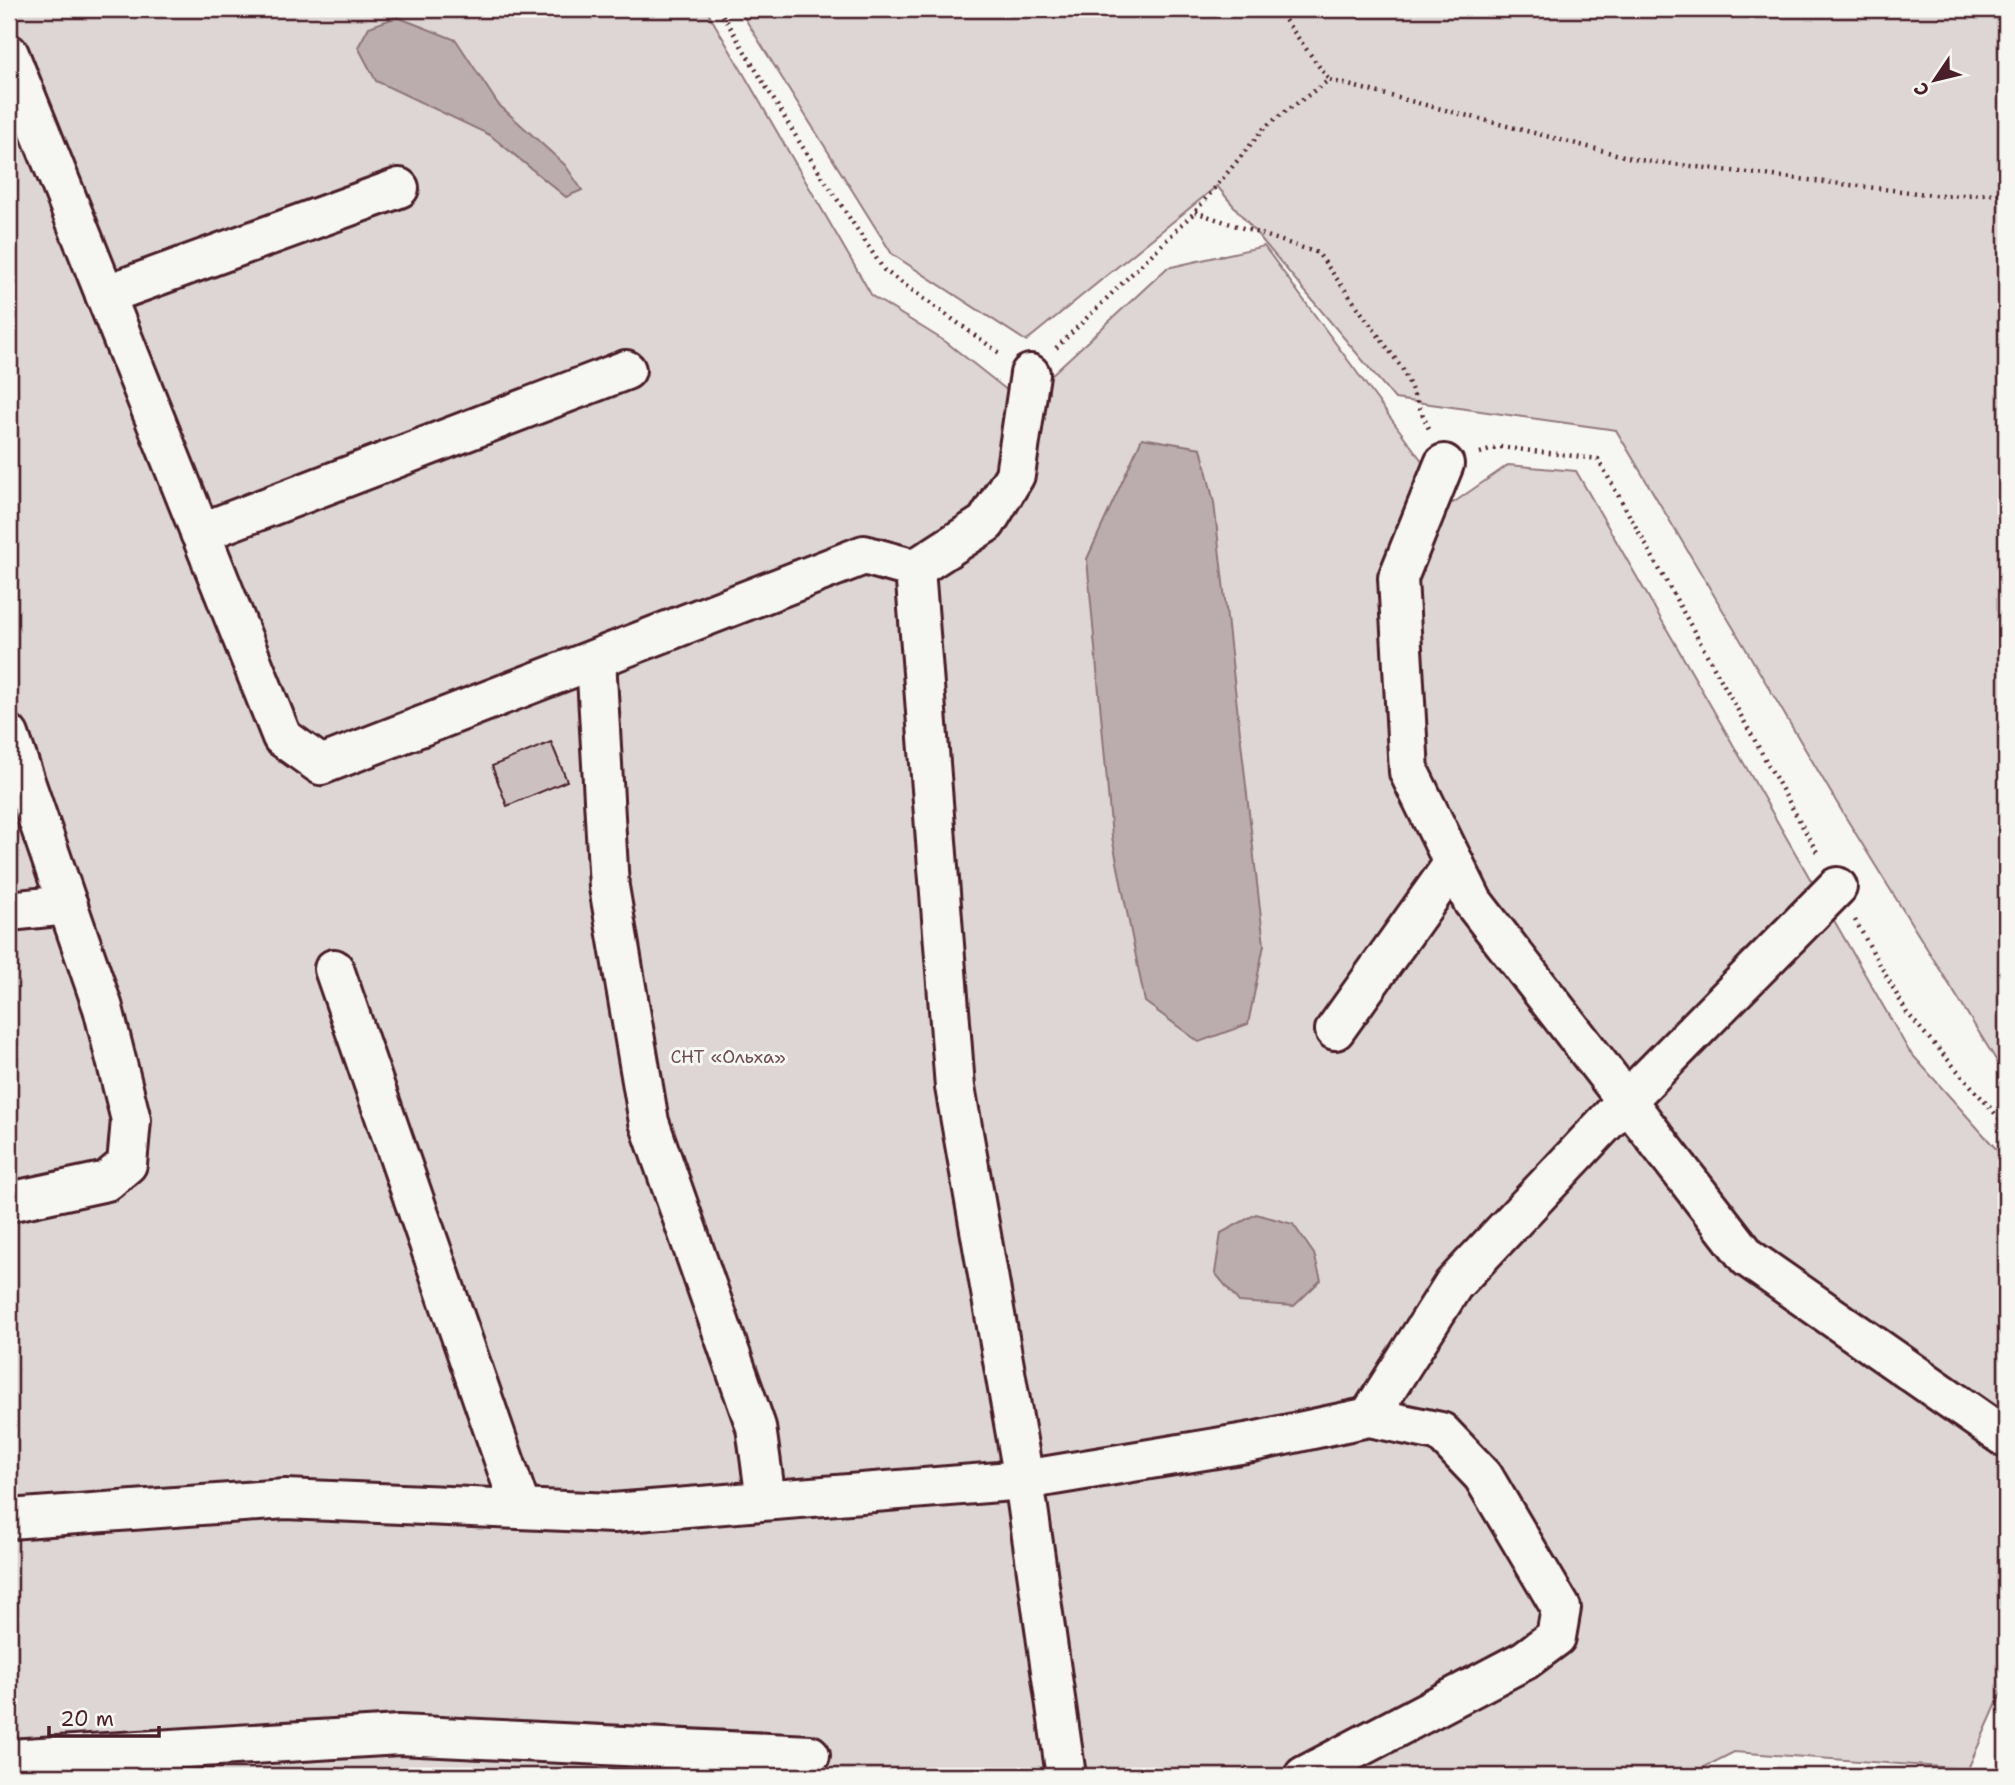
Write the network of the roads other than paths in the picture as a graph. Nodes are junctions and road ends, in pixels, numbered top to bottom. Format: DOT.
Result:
graph roads {
  1 [pos="9,54"];
  2 [pos="399,188"];
  3 [pos="105,295"];
  4 [pos="626,370"];
  5 [pos="1030,374"];
  6 [pos="1444,464"];
  7 [pos="200,533"];
  8 [pos="915,569"];
  9 [pos="596,659"];
  10 [pos="9,735"];
  11 [pos="1454,863"];
  12 [pos="1837,887"];
  13 [pos="68,905"];
  14 [pos="9,911"];
  15 [pos="334,969"];
  16 [pos="1335,1030"];
  17 [pos="1626,1101"];
  18 [pos="9,1202"];
  19 [pos="1369,1417"];
  20 [pos="2006,1438"];
  21 [pos="1024,1480"];
  22 [pos="766,1500"];
  23 [pos="521,1509"];
  24 [pos="9,1519"];
  25 [pos="810,1755"];
  26 [pos="9,1759"];
  27 [pos="1066,1776"];
  28 [pos="1304,1776"];
  1 -- 3 [label="lane"];
  2 -- 3 [label="lane"];
  3 -- 7 [label="lane"];
  4 -- 7 [label="lane"];
  5 -- 8 [label="lane"];
  6 -- 11 [label="lane"];
  7 -- 9 [label="lane"];
  8 -- 9 [label="lane"];
  8 -- 21 [label="lane"];
  9 -- 22 [label="lane"];
  10 -- 13 [label="lane"];
  11 -- 16 [label="lane"];
  11 -- 17 [label="lane"];
  12 -- 17 [label="lane"];
  13 -- 14 [label="lane"];
  13 -- 18 [label="lane"];
  15 -- 23 [label="lane"];
  17 -- 19 [label="lane"];
  17 -- 20 [label="lane"];
  19 -- 21 [label="lane"];
  19 -- 28 [label="lane"];
  21 -- 22 [label="lane"];
  21 -- 27 [label="lane"];
  22 -- 23 [label="lane"];
  23 -- 24 [label="lane"];
  25 -- 26 [label="lane"];
}
